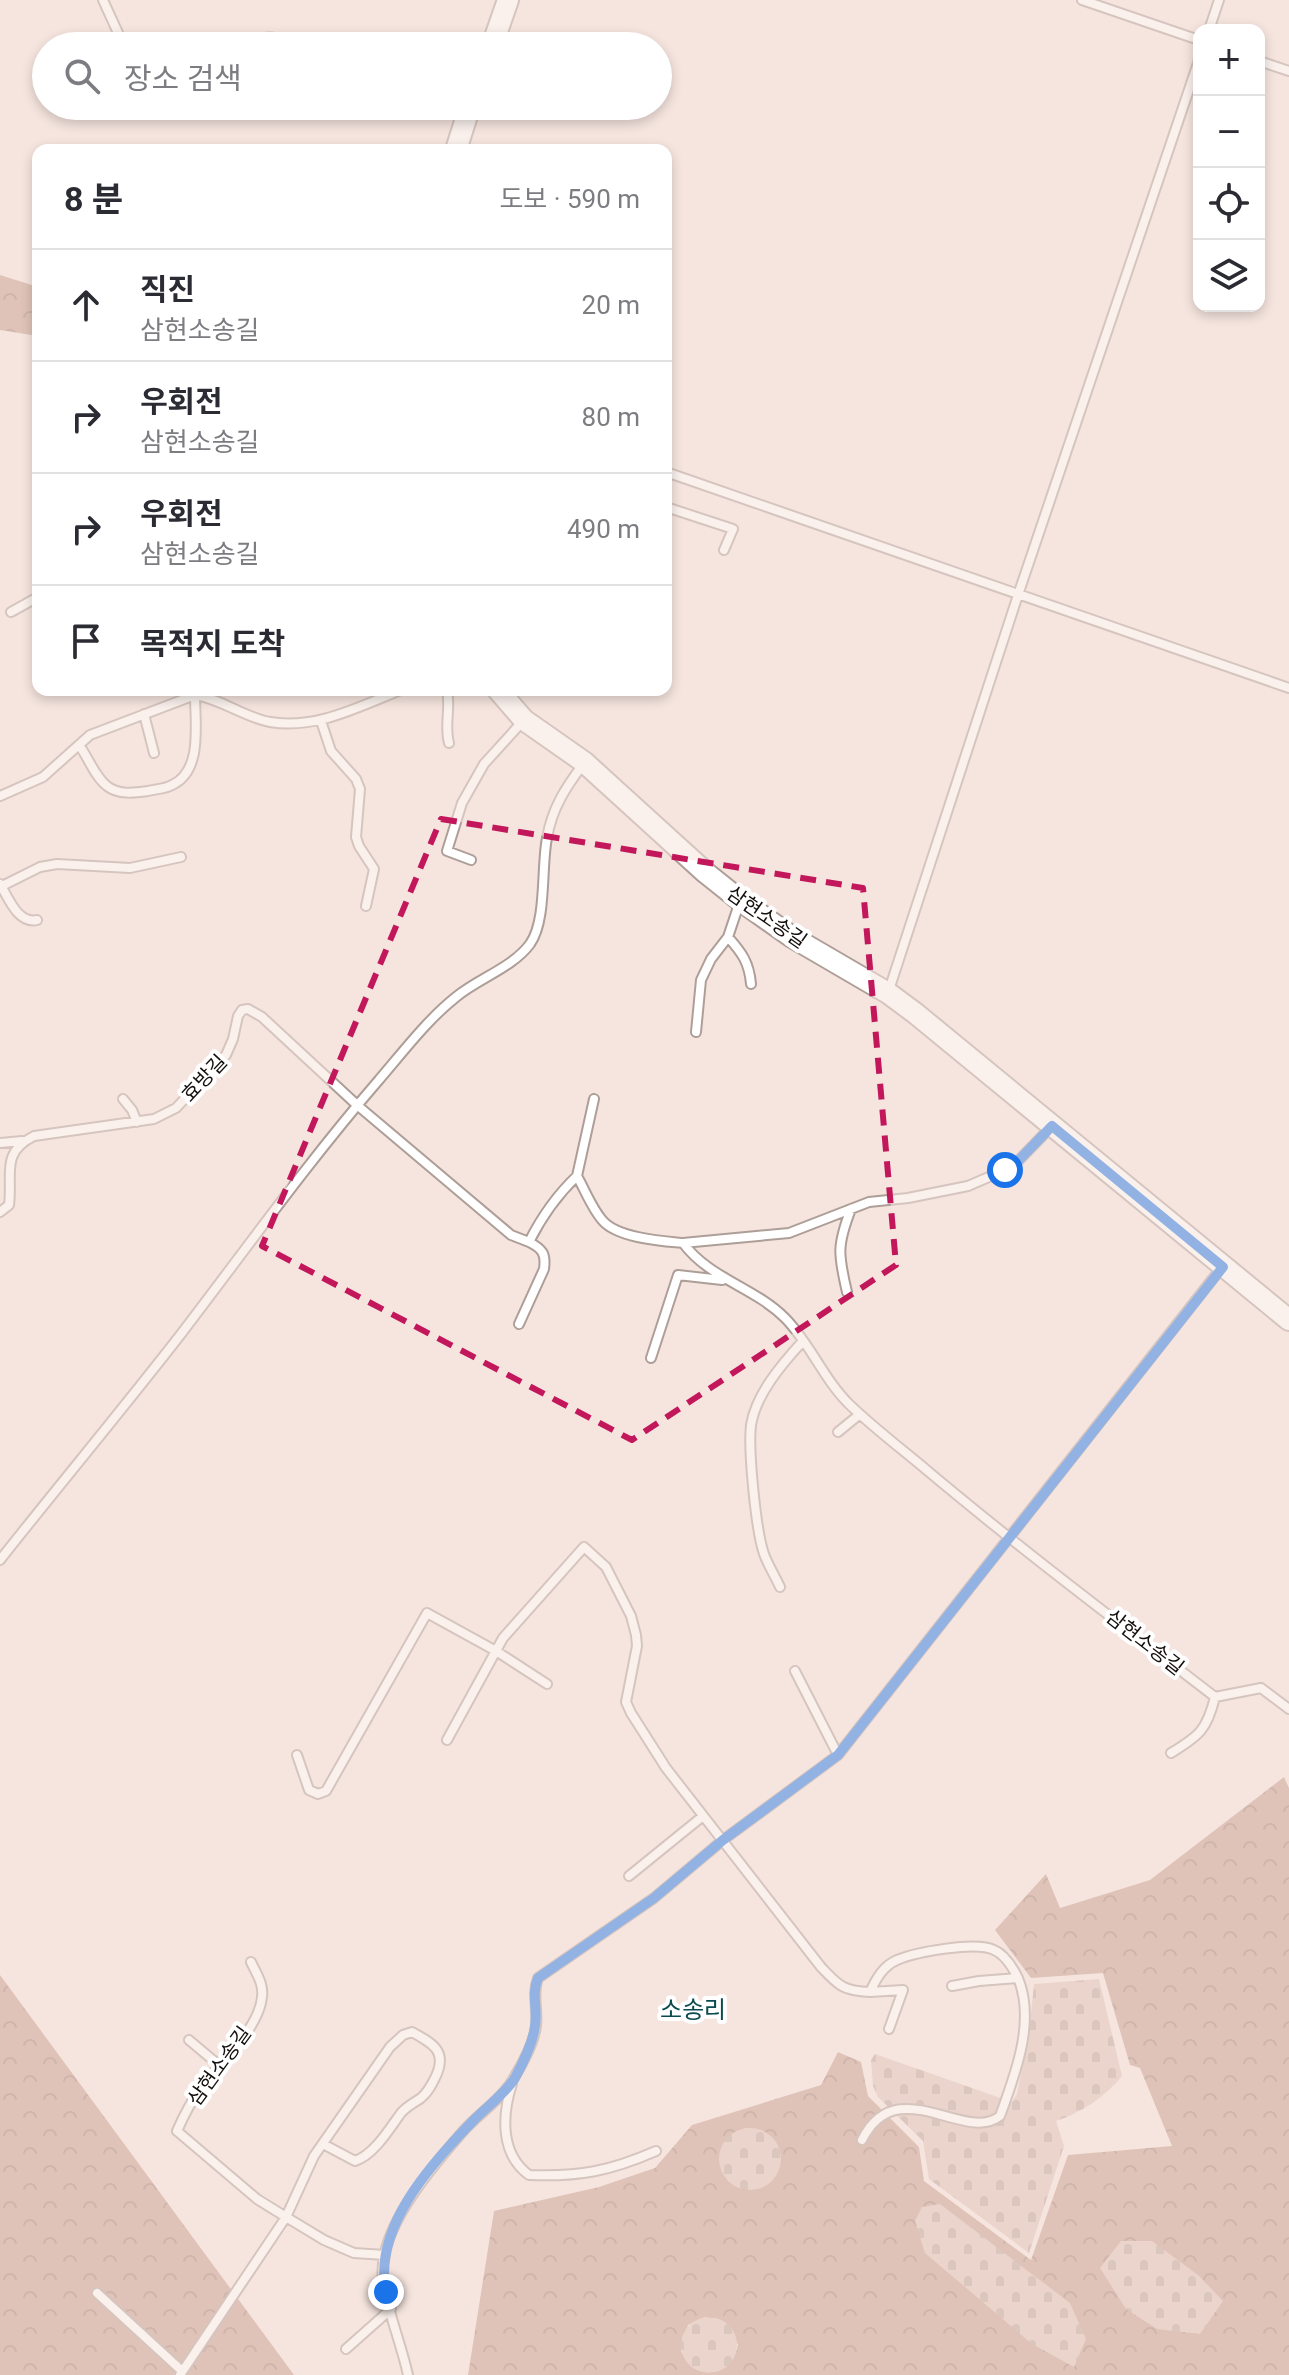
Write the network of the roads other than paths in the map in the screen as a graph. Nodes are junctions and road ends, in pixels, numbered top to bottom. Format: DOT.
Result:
graph roads {
  1 [pos="103,0"];
  2 [pos="508,0"];
  3 [pos="1082,0"];
  4 [pos="1219,0"];
  5 [pos="1211,24"];
  6 [pos="118,32"];
  7 [pos="497,32"];
  8 [pos="1193,38"];
  9 [pos="1265,63"];
  10 [pos="1289,71"];
  11 [pos="1193,78"];
  12 [pos="466,120"];
  13 [pos="458,144"];
  14 [pos="672,474"];
  15 [pos="672,509"];
  16 [pos="724,550"];
  17 [pos="1018,595"];
  18 [pos="32,600"];
  19 [pos="11,612"];
  20 [pos="1289,688"];
  21 [pos="192,696"];
  22 [pos="195,696"];
  23 [pos="203,696"];
  24 [pos="386,696"];
  25 [pos="448,696"];
  26 [pos="503,696"];
  27 [pos="144,714"];
  28 [pos="524,720"];
  29 [pos="321,721"];
  30 [pos="449,743"];
  31 [pos="79,745"];
  32 [pos="154,753"];
  33 [pos="584,762"];
  34 [pos="0,796"];
  35 [pos="181,857"];
  36 [pos="471,860"];
  37 [pos="1,885"];
  38 [pos="741,901"];
  39 [pos="366,906"];
  40 [pos="37,920"];
  41 [pos="728,937"];
  42 [pos="751,984"];
  43 [pos="888,993"];
  44 [pos="696,1032"];
  45 [pos="123,1099"];
  46 [pos="594,1099"];
  47 [pos="357,1105"];
  48 [pos="137,1122"];
  49 [pos="1052,1126"];
  50 [pos="23,1141"];
  51 [pos="0,1143"];
  52 [pos="577,1176"];
  53 [pos="851,1209"];
  54 [pos="0,1212"];
  55 [pos="529,1242"];
  56 [pos="683,1243"];
  57 [pos="1223,1267"];
  58 [pos="729,1280"];
  59 [pos="847,1292"];
  60 [pos="1289,1320"];
  61 [pos="519,1324"];
  62 [pos="802,1342"];
  63 [pos="651,1358"];
  64 [pos="860,1414"];
  65 [pos="838,1432"];
  66 [pos="1009,1538"];
  67 [pos="0,1560"];
  68 [pos="780,1587"];
  69 [pos="496,1651"];
  70 [pos="795,1671"];
  71 [pos="547,1684"];
  72 [pos="1215,1697"];
  73 [pos="1289,1709"];
  74 [pos="447,1740"];
  75 [pos="1171,1753"];
  76 [pos="297,1755"];
  77 [pos="838,1755"];
  78 [pos="703,1816"];
  79 [pos="723,1840"];
  80 [pos="629,1876"];
  81 [pos="251,1962"];
  82 [pos="1018,1978"];
  83 [pos="952,1986"];
  84 [pos="870,1992"];
  85 [pos="889,2029"];
  86 [pos="189,2040"];
  87 [pos="220,2066"];
  88 [pos="514,2079"];
  89 [pos="862,2140"];
  90 [pos="323,2144"];
  91 [pos="656,2151"];
  92 [pos="286,2217"];
  93 [pos="385,2255"];
  94 [pos="97,2293"];
  95 [pos="391,2309"];
  96 [pos="346,2349"];
  97 [pos="181,2373"];
  98 [pos="408,2375"];
  1 -- 6 [label="lane"];
  2 -- 7 [label="street"];
  3 -- 8 [label="lane"];
  4 -- 5 [label="lane"];
  9 -- 10 [label="lane"];
  11 -- 17 [label="lane"];
  12 -- 13 [label="street"];
  14 -- 17 [label="lane"];
  15 -- 16 [label="lane"];
  17 -- 20 [label="lane"];
  17 -- 43 [label="lane"];
  18 -- 19 [label="lane"];
  21 -- 27 [label="lane"];
  22 -- 31 [label="lane"];
  23 -- 29 [label="lane"];
  24 -- 29 [label="lane"];
  25 -- 30 [label="lane"];
  26 -- 28 [label="street, 삼현소송길"];
  27 -- 31 [label="lane"];
  27 -- 32 [label="lane"];
  28 -- 33 [label="street, 삼현소송길"];
  28 -- 36 [label="lane"];
  29 -- 39 [label="lane"];
  31 -- 34 [label="lane"];
  33 -- 38 [label="street, 삼현소송길"];
  33 -- 47 [label="lane"];
  35 -- 37 [label="lane"];
  37 -- 40 [label="lane"];
  38 -- 41 [label="lane"];
  38 -- 43 [label="street, 삼현소송길"];
  41 -- 42 [label="lane"];
  41 -- 44 [label="lane"];
  43 -- 49 [label="street, 삼현소송길"];
  45 -- 48 [label="lane"];
  46 -- 52 [label="lane"];
  47 -- 48 [label="lane, 효방길"];
  47 -- 55 [label="lane"];
  47 -- 67 [label="lane"];
  48 -- 50 [label="lane, 효방길"];
  49 -- 53 [label="lane"];
  49 -- 57 [label="street, 삼현소송길"];
  50 -- 51 [label="lane, 효방길"];
  50 -- 54 [label="lane"];
  52 -- 55 [label="lane"];
  52 -- 56 [label="lane"];
  53 -- 56 [label="lane"];
  53 -- 59 [label="lane"];
  55 -- 61 [label="lane"];
  56 -- 58 [label="lane, 삼현소송길"];
  57 -- 60 [label="street, 삼현소송길"];
  57 -- 66 [label="lane"];
  58 -- 62 [label="lane, 삼현소송길"];
  58 -- 63 [label="lane"];
  62 -- 64 [label="lane, 삼현소송길"];
  62 -- 68 [label="lane"];
  64 -- 65 [label="lane"];
  64 -- 66 [label="lane, 삼현소송길"];
  66 -- 72 [label="lane, 삼현소송길"];
  66 -- 77 [label="lane"];
  69 -- 71 [label="lane"];
  69 -- 74 [label="lane"];
  69 -- 76 [label="lane"];
  69 -- 78 [label="lane"];
  70 -- 77 [label="lane"];
  72 -- 73 [label="lane"];
  72 -- 75 [label="lane"];
  77 -- 79 [label="lane"];
  78 -- 79 [label="lane"];
  78 -- 80 [label="lane"];
  79 -- 84 [label="lane"];
  79 -- 88 [label="lane"];
  81 -- 87 [label="lane, 삼현소송길"];
  82 -- 83 [label="lane"];
  82 -- 84 [label="lane"];
  82 -- 89 [label="lane"];
  84 -- 85 [label="lane"];
  86 -- 87 [label="lane"];
  87 -- 92 [label="lane, 삼현소송길"];
  88 -- 91 [label="lane"];
  88 -- 93 [label="lane"];
  90 -- 90 [label="lane"];
  90 -- 92 [label="lane"];
  92 -- 93 [label="lane, 삼현소송길"];
  92 -- 97 [label="lane"];
  93 -- 95 [label="lane"];
  94 -- 97 [label="lane"];
  95 -- 96 [label="lane"];
  95 -- 98 [label="lane"];
}
